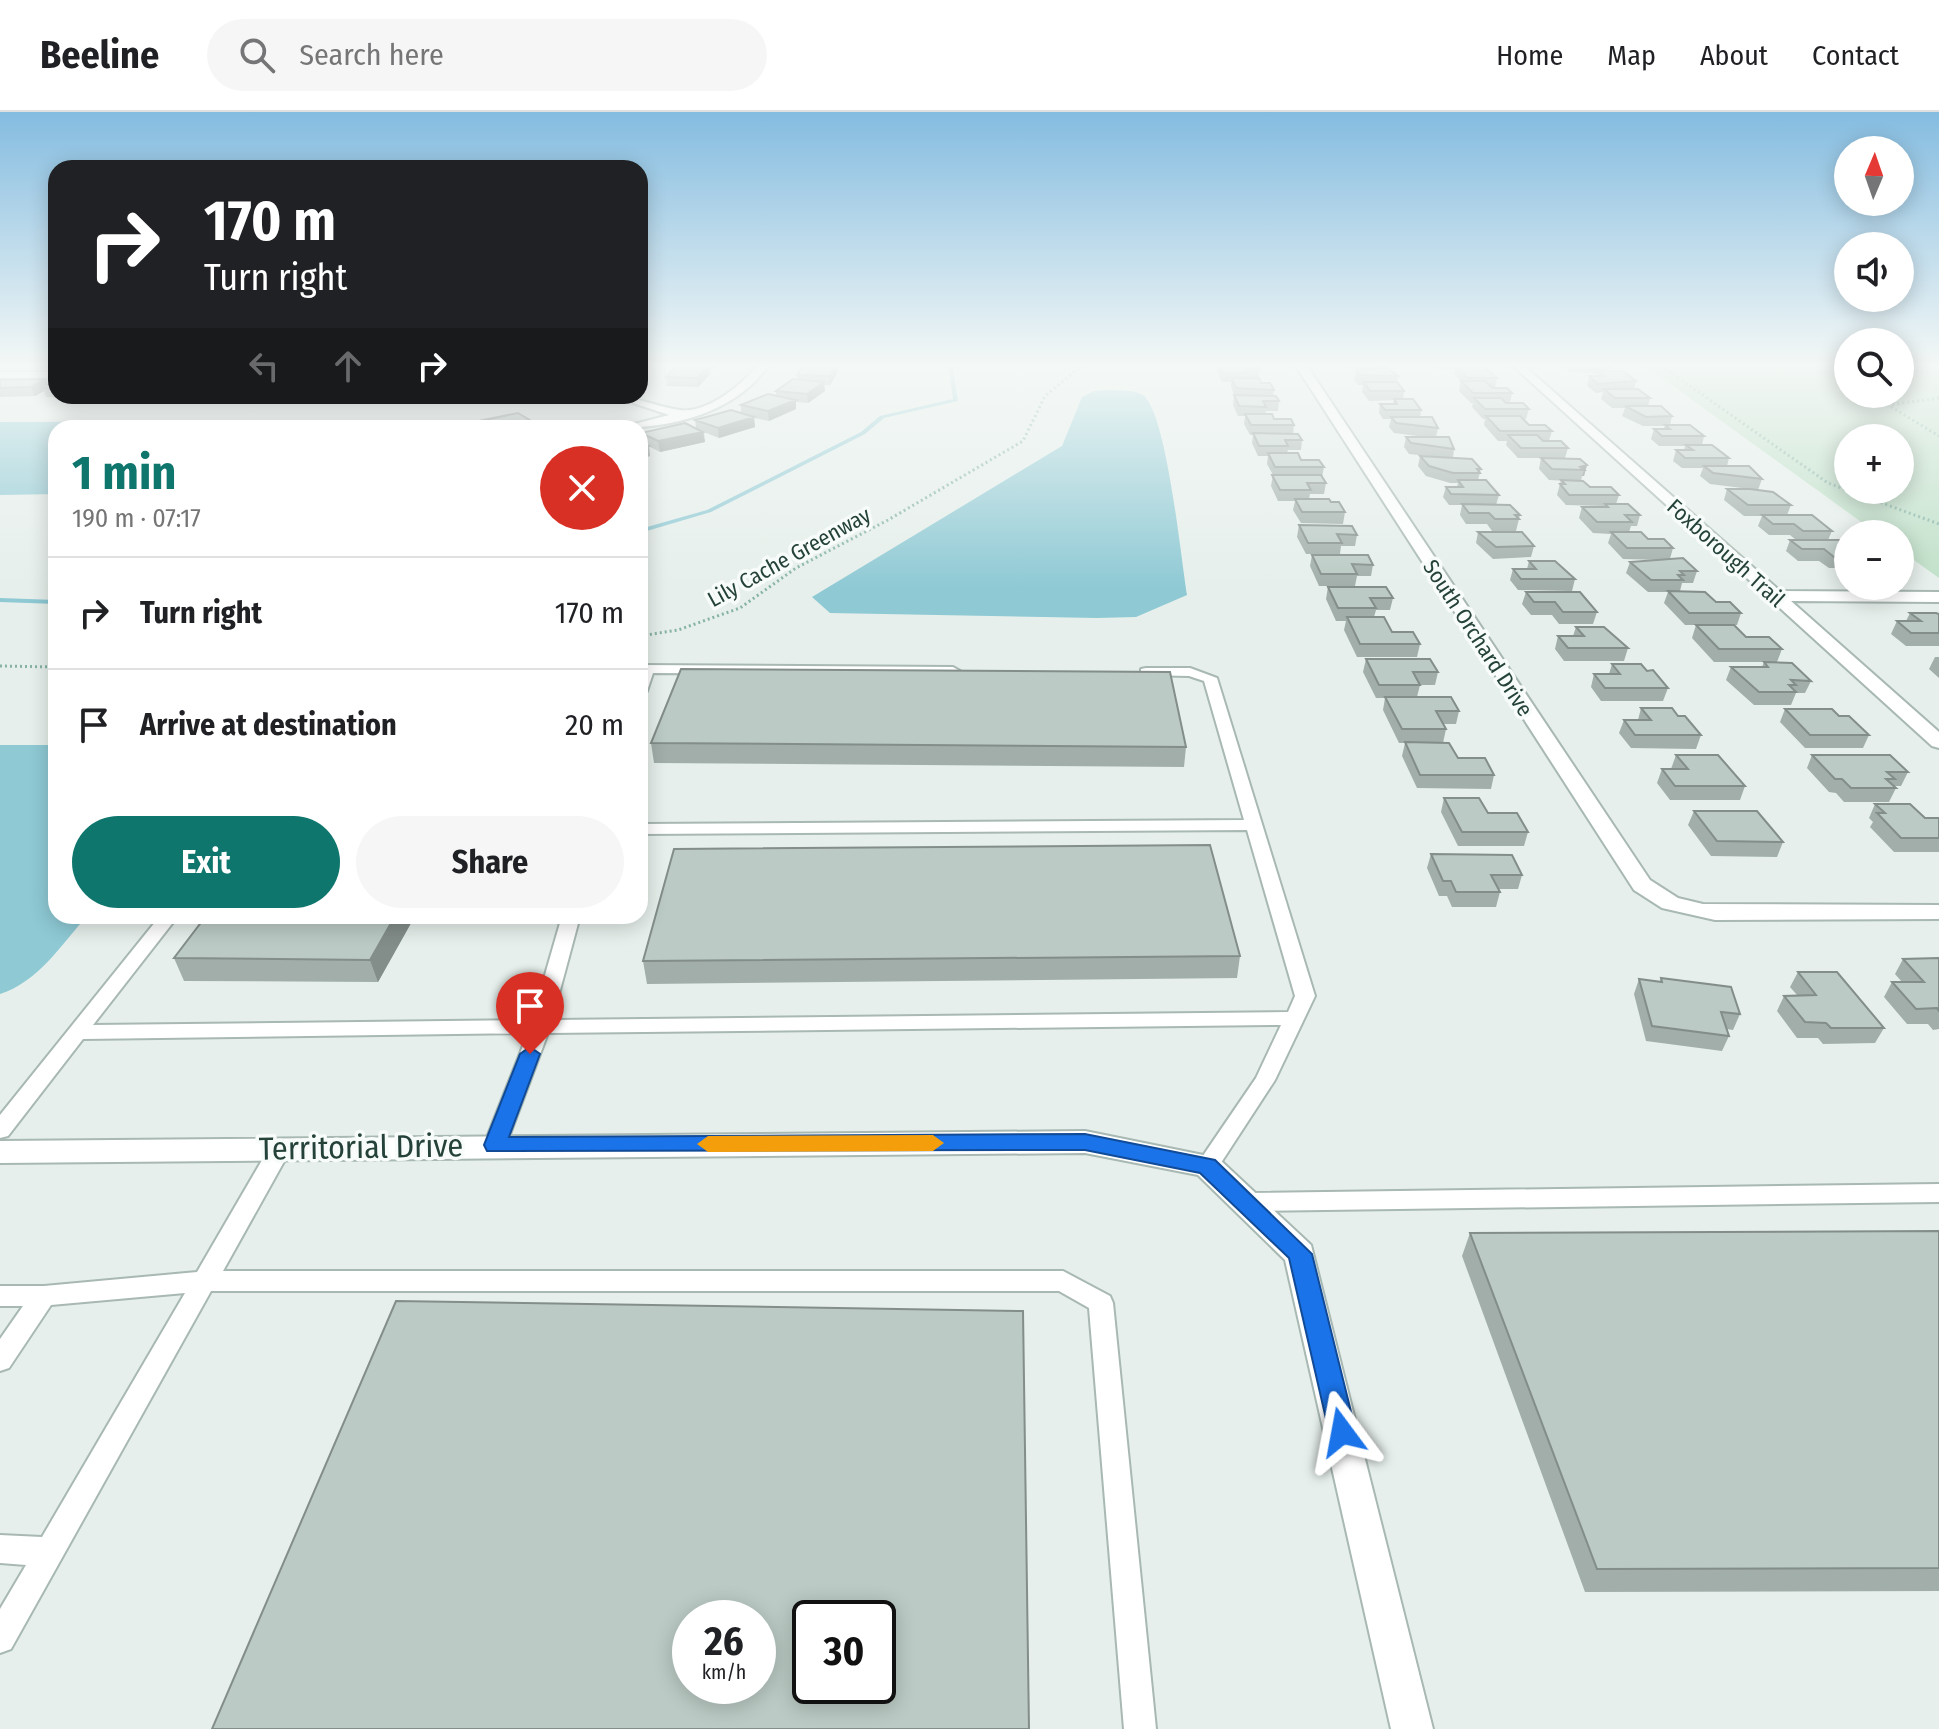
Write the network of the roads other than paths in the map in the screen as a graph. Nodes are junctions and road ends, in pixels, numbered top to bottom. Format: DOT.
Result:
graph roads {
  1 [pos="1348,438"];
  2 [pos="1599,438"];
  3 [pos="1774,596"];
  4 [pos="1939,597"];
  5 [pos="648,669"];
  6 [pos="976,671"];
  7 [pos="1135,672"];
  8 [pos="1939,742"];
  9 [pos="1254,825"];
  10 [pos="648,829"];
  11 [pos="1939,912"];
  12 [pos="163,924"];
  13 [pos="569,924"];
  14 [pos="1294,1018"];
  15 [pos="540,1028"];
  16 [pos="76,1032"];
  17 [pos="0,1130"];
  18 [pos="495,1145"];
  19 [pos="280,1149"];
  20 [pos="0,1152"];
  21 [pos="1207,1166"];
  22 [pos="1939,1193"];
  23 [pos="1245,1202"];
  24 [pos="204,1281"];
  25 [pos="0,1296"];
  26 [pos="44,1296"];
  27 [pos="0,1360"];
  28 [pos="0,1549"];
  29 [pos="49,1552"];
  30 [pos="0,1638"];
  31 [pos="1140,1729"];
  32 [pos="1412,1729"];
  1 -- 11 [label="street, South Orchard Drive"];
  2 -- 3 [label="street, Foxborough Trail"];
  3 -- 4 [label="street"];
  3 -- 8 [label="street, Foxborough Trail"];
  5 -- 6 [label="lane"];
  7 -- 9 [label="lane"];
  9 -- 10 [label="lane"];
  9 -- 14 [label="lane"];
  12 -- 16 [label="lane"];
  13 -- 15 [label="lane"];
  14 -- 15 [label="lane"];
  14 -- 21 [label="lane"];
  15 -- 16 [label="lane"];
  15 -- 18 [label="lane"];
  16 -- 17 [label="lane"];
  18 -- 19 [label="street, Territorial Drive"];
  18 -- 21 [label="street, Territorial Drive"];
  19 -- 20 [label="street, Territorial Drive"];
  19 -- 24 [label="lane"];
  21 -- 23 [label="street"];
  22 -- 23 [label="lane"];
  23 -- 32 [label="street"];
  24 -- 26 [label="lane"];
  24 -- 29 [label="lane"];
  24 -- 31 [label="lane"];
  25 -- 26 [label="lane"];
  26 -- 27 [label="lane"];
  28 -- 29 [label="lane"];
  29 -- 30 [label="lane"];
}
